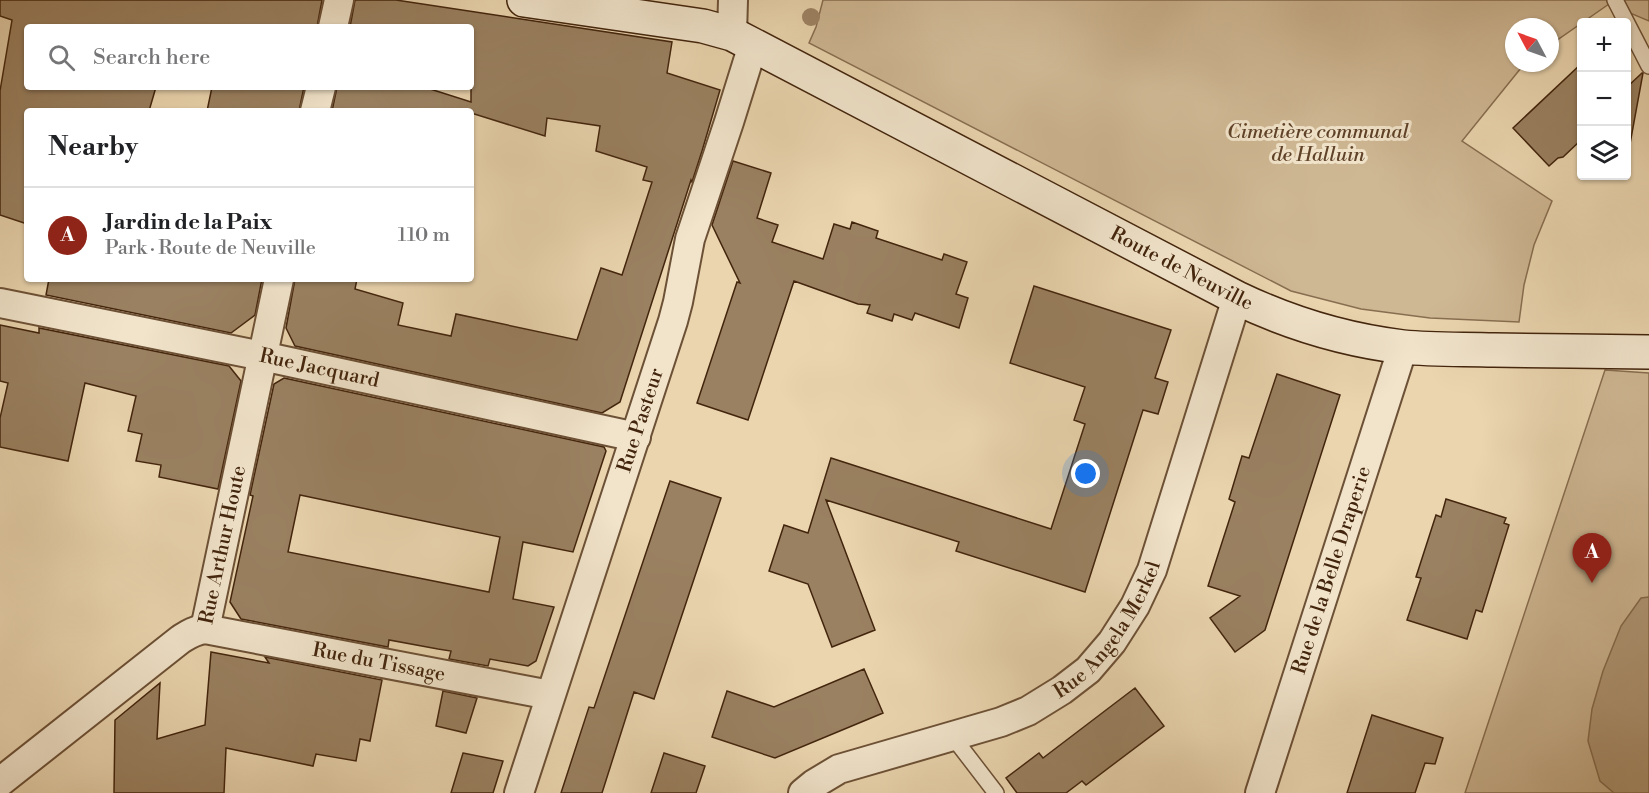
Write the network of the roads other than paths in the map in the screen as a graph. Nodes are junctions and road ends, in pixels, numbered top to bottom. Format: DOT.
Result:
graph roads {
  1 [pos="339,0"];
  2 [pos="524,0"];
  3 [pos="733,0"];
  4 [pos="1615,0"];
  5 [pos="334,24"];
  6 [pos="742,40"];
  7 [pos="1649,66"];
  8 [pos="320,90"];
  9 [pos="316,108"];
  10 [pos="278,282"];
  11 [pos="1237,298"];
  12 [pos="0,303"];
  13 [pos="1403,347"];
  14 [pos="1649,352"];
  15 [pos="262,356"];
  16 [pos="636,437"];
  17 [pos="205,629"];
  18 [pos="550,695"];
  19 [pos="953,736"];
  20 [pos="0,782"];
  21 [pos="519,793"];
  22 [pos="802,793"];
  23 [pos="996,793"];
  24 [pos="1260,793"];
  1 -- 5 [label="street"];
  2 -- 6 [label="street, Route de Neuville"];
  3 -- 6 [label="street, Rue Pasteur"];
  4 -- 7 [label="lane"];
  6 -- 11 [label="street, Route de Neuville"];
  6 -- 16 [label="street, Rue Pasteur"];
  8 -- 9 [label="street"];
  10 -- 15 [label="street, Rue Arthur Houte"];
  11 -- 13 [label="street, Route de Neuville"];
  11 -- 19 [label="street, Rue Angela Merkel"];
  12 -- 15 [label="street, Rue Jacquard"];
  13 -- 14 [label="street, Route de Neuville"];
  13 -- 24 [label="street, Rue de la Belle Draperie"];
  15 -- 16 [label="street, Rue Jacquard"];
  15 -- 17 [label="street, Rue Arthur Houte"];
  16 -- 18 [label="street, Rue Pasteur"];
  17 -- 18 [label="street, Rue du Tissage"];
  17 -- 20 [label="street, Rue Arthur Houte"];
  18 -- 21 [label="street, Rue Pasteur"];
  19 -- 22 [label="street, Rue Angela Merkel"];
  19 -- 23 [label="lane"];
}
